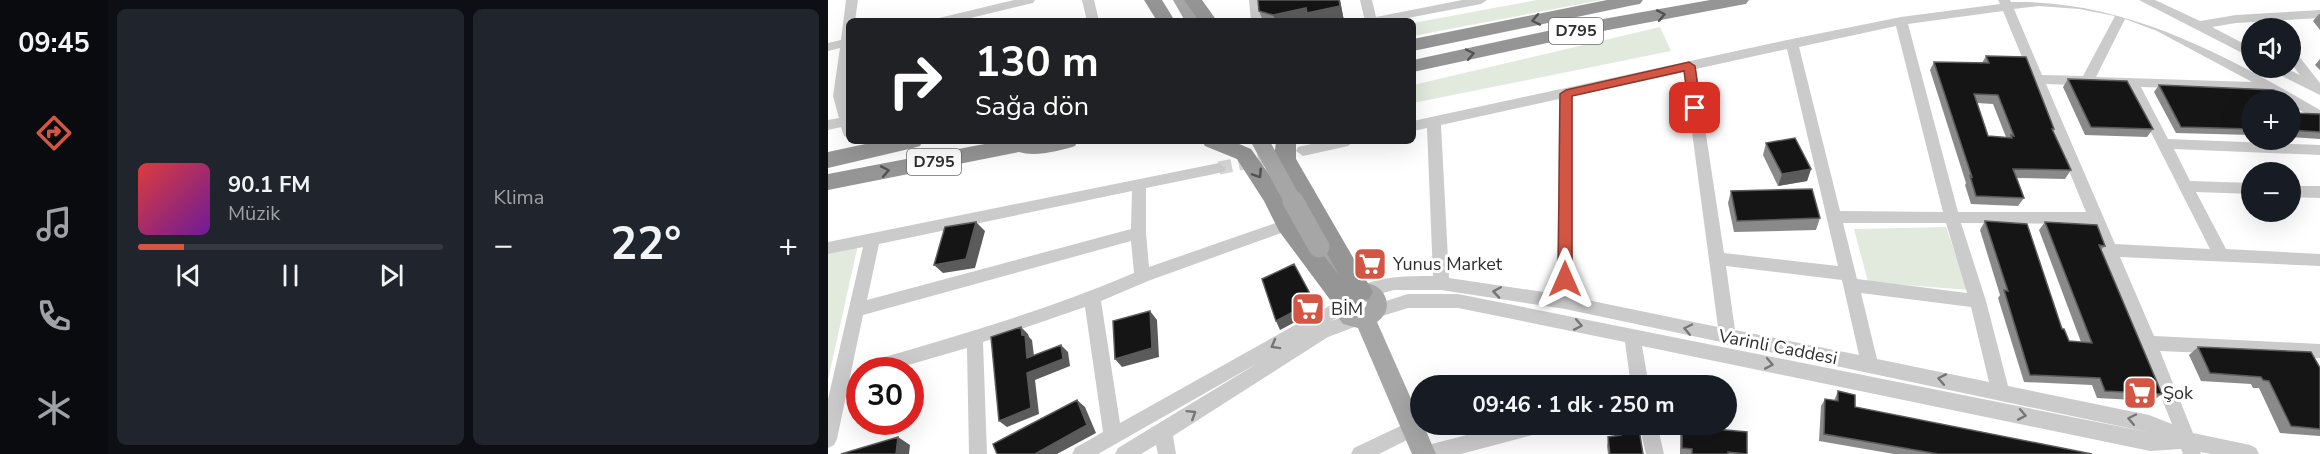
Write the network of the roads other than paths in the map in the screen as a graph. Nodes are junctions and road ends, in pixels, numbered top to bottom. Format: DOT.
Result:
graph roads {
  1 [pos="852,0"];
  2 [pos="1029,0"];
  3 [pos="1088,0"];
  4 [pos="1153,0"];
  5 [pos="1181,0"];
  6 [pos="1193,0"];
  7 [pos="1255,0"];
  8 [pos="1366,0"];
  9 [pos="1481,0"];
  10 [pos="1634,0"];
  11 [pos="1740,0"];
  12 [pos="2145,0"];
  13 [pos="2003,2"];
  14 [pos="991,10"];
  15 [pos="2122,14"];
  16 [pos="2320,14"];
  17 [pos="2264,17"];
  18 [pos="850,18"];
  19 [pos="956,18"];
  20 [pos="1092,18"];
  21 [pos="1164,18"];
  22 [pos="1191,18"];
  23 [pos="1206,18"];
  24 [pos="1257,18"];
  25 [pos="1371,18"];
  26 [pos="1388,18"];
  27 [pos="1901,21"];
  28 [pos="2199,25"];
  29 [pos="846,43"];
  30 [pos="1792,43"];
  31 [pos="1416,44"];
  32 [pos="828,47"];
  33 [pos="2241,48"];
  34 [pos="846,56"];
  35 [pos="1416,65"];
  36 [pos="1689,66"];
  37 [pos="2301,67"];
  38 [pos="2295,78"];
  39 [pos="2036,79"];
  40 [pos="2088,80"];
  41 [pos="2132,82"];
  42 [pos="2267,87"];
  43 [pos="2319,91"];
  44 [pos="1566,94"];
  45 [pos="2320,116"];
  46 [pos="846,118"];
  47 [pos="1434,122"];
  48 [pos="828,125"];
  49 [pos="846,125"];
  50 [pos="1416,125"];
  51 [pos="887,144"];
  52 [pos="1024,144"];
  53 [pos="1047,144"];
  54 [pos="1219,144"];
  55 [pos="1262,144"];
  56 [pos="1316,144"];
  57 [pos="2162,144"];
  58 [pos="1294,146"];
  59 [pos="853,148"];
  60 [pos="2320,150"];
  61 [pos="971,155"];
  62 [pos="828,160"];
  63 [pos="1219,168"];
  64 [pos="828,182"];
  65 [pos="1139,184"];
  66 [pos="2185,186"];
  67 [pos="2241,189"];
  68 [pos="2301,191"];
  69 [pos="2320,192"];
  70 [pos="1834,217"];
  71 [pos="1952,218"];
  72 [pos="2095,218"];
  73 [pos="1287,225"];
  74 [pos="1138,233"];
  75 [pos="872,239"];
  76 [pos="828,248"];
  77 [pos="2109,250"];
  78 [pos="2222,257"];
  79 [pos="1717,259"];
  80 [pos="2320,260"];
  81 [pos="1142,276"];
  82 [pos="1850,280"];
  83 [pos="1441,283"];
  84 [pos="1092,298"];
  85 [pos="1978,301"];
  86 [pos="1565,302"];
  87 [pos="1358,304"];
  88 [pos="856,310"];
  89 [pos="1632,336"];
  90 [pos="975,338"];
  91 [pos="1728,338"];
  92 [pos="2149,343"];
  93 [pos="2320,351"];
  94 [pos="911,357"];
  95 [pos="1870,364"];
  96 [pos="1638,375"];
  97 [pos="846,377"];
  98 [pos="842,378"];
  99 [pos="2000,390"];
  100 [pos="1410,421"];
  101 [pos="1410,429"];
  102 [pos="1163,432"];
  103 [pos="1416,435"];
  104 [pos="1501,435"];
  105 [pos="1650,435"];
  106 [pos="1113,437"];
  107 [pos="828,439"];
  108 [pos="2189,447"];
  109 [pos="978,454"];
  110 [pos="1081,454"];
  111 [pos="1124,454"];
  112 [pos="1167,454"];
  113 [pos="1360,454"];
  114 [pos="1426,454"];
  115 [pos="1654,454"];
  116 [pos="2250,454"];
  1 -- 18 [label="street"];
  2 -- 14 [label="street"];
  3 -- 20 [label="street"];
  4 -- 21 [label="highway"];
  5 -- 22 [label="main road"];
  6 -- 23 [label="highway"];
  7 -- 24 [label="street"];
  8 -- 25 [label="street"];
  9 -- 26 [label="street"];
  10 -- 31 [label="highway, D795, one-way"];
  35 -- 11 [label="highway, D795, one-way"];
  12 -- 28 [label="street"];
  13 -- 15 [label="street"];
  13 -- 27 [label="street"];
  13 -- 39 [label="street"];
  14 -- 19 [label="street"];
  15 -- 40 [label="street"];
  15 -- 42 [label="street"];
  16 -- 17 [label="street"];
  17 -- 28 [label="street"];
  27 -- 30 [label="street"];
  27 -- 71 [label="street"];
  28 -- 33 [label="street"];
  29 -- 32 [label="street"];
  30 -- 36 [label="street"];
  30 -- 70 [label="street"];
  34 -- 46 [label="street"];
  36 -- 44 [label="street"];
  36 -- 79 [label="street"];
  37 -- 43 [label="street"];
  38 -- 43 [label="street"];
  39 -- 40 [label="street"];
  39 -- 72 [label="street"];
  40 -- 41 [label="street"];
  41 -- 42 [label="street"];
  41 -- 57 [label="street"];
  42 -- 45 [label="street"];
  44 -- 47 [label="street"];
  44 -- 86 [label="street"];
  47 -- 50 [label="street"];
  47 -- 83 [label="street"];
  48 -- 49 [label="street"];
  51 -- 59 [label="highway, D795"];
  52 -- 61 [label="highway, D795"];
  53 -- 61 [label="highway"];
  54 -- 73 [label="highway, one-way"];
  55 -- 87 [label="main road, bridge"];
  56 -- 58 [label="street"];
  57 -- 60 [label="street"];
  57 -- 66 [label="street"];
  58 -- 87 [label="highway"];
  59 -- 62 [label="highway, D795"];
  64 -- 61 [label="highway, D795, one-way"];
  63 -- 65 [label="street"];
  65 -- 74 [label="street"];
  65 -- 75 [label="street"];
  66 -- 67 [label="street"];
  66 -- 78 [label="street"];
  68 -- 69 [label="street"];
  70 -- 71 [label="street"];
  70 -- 82 [label="street"];
  71 -- 72 [label="street"];
  71 -- 85 [label="street"];
  72 -- 77 [label="street"];
  73 -- 81 [label="street"];
  73 -- 87 [label="highway"];
  74 -- 81 [label="street"];
  74 -- 88 [label="street"];
  75 -- 76 [label="street"];
  75 -- 88 [label="street"];
  77 -- 78 [label="street"];
  77 -- 92 [label="street"];
  78 -- 80 [label="street"];
  79 -- 82 [label="street"];
  79 -- 91 [label="street"];
  81 -- 84 [label="street"];
  82 -- 85 [label="street"];
  82 -- 95 [label="street"];
  86 -- 83 [label="street, Varinli Caddesi, one-way"];
  83 -- 87 [label="street, Varinli Caddesi"];
  84 -- 90 [label="street"];
  84 -- 106 [label="street"];
  85 -- 99 [label="street"];
  91 -- 86 [label="street, Varinli Caddesi, one-way"];
  87 -- 89 [label="street, Varinli Caddesi, one-way"];
  87 -- 100 [label="main road"];
  102 -- 87 [label="street, one-way"];
  87 -- 106 [label="street, one-way"];
  88 -- 98 [label="street"];
  89 -- 96 [label="street"];
  89 -- 108 [label="street, Varinli Caddesi, one-way"];
  90 -- 94 [label="street"];
  90 -- 109 [label="street"];
  91 -- 95 [label="street, Varinli Caddesi"];
  92 -- 93 [label="street"];
  92 -- 108 [label="street"];
  99 -- 95 [label="street, Varinli Caddesi, one-way"];
  97 -- 98 [label="street"];
  98 -- 107 [label="street"];
  108 -- 99 [label="street, Varinli Caddesi, one-way"];
  101 -- 113 [label="street"];
  102 -- 111 [label="street"];
  102 -- 112 [label="street"];
  103 -- 114 [label="main road"];
  104 -- 114 [label="street"];
  105 -- 115 [label="street"];
  106 -- 110 [label="street"];
  108 -- 116 [label="street, Varinli Caddesi"];
}
